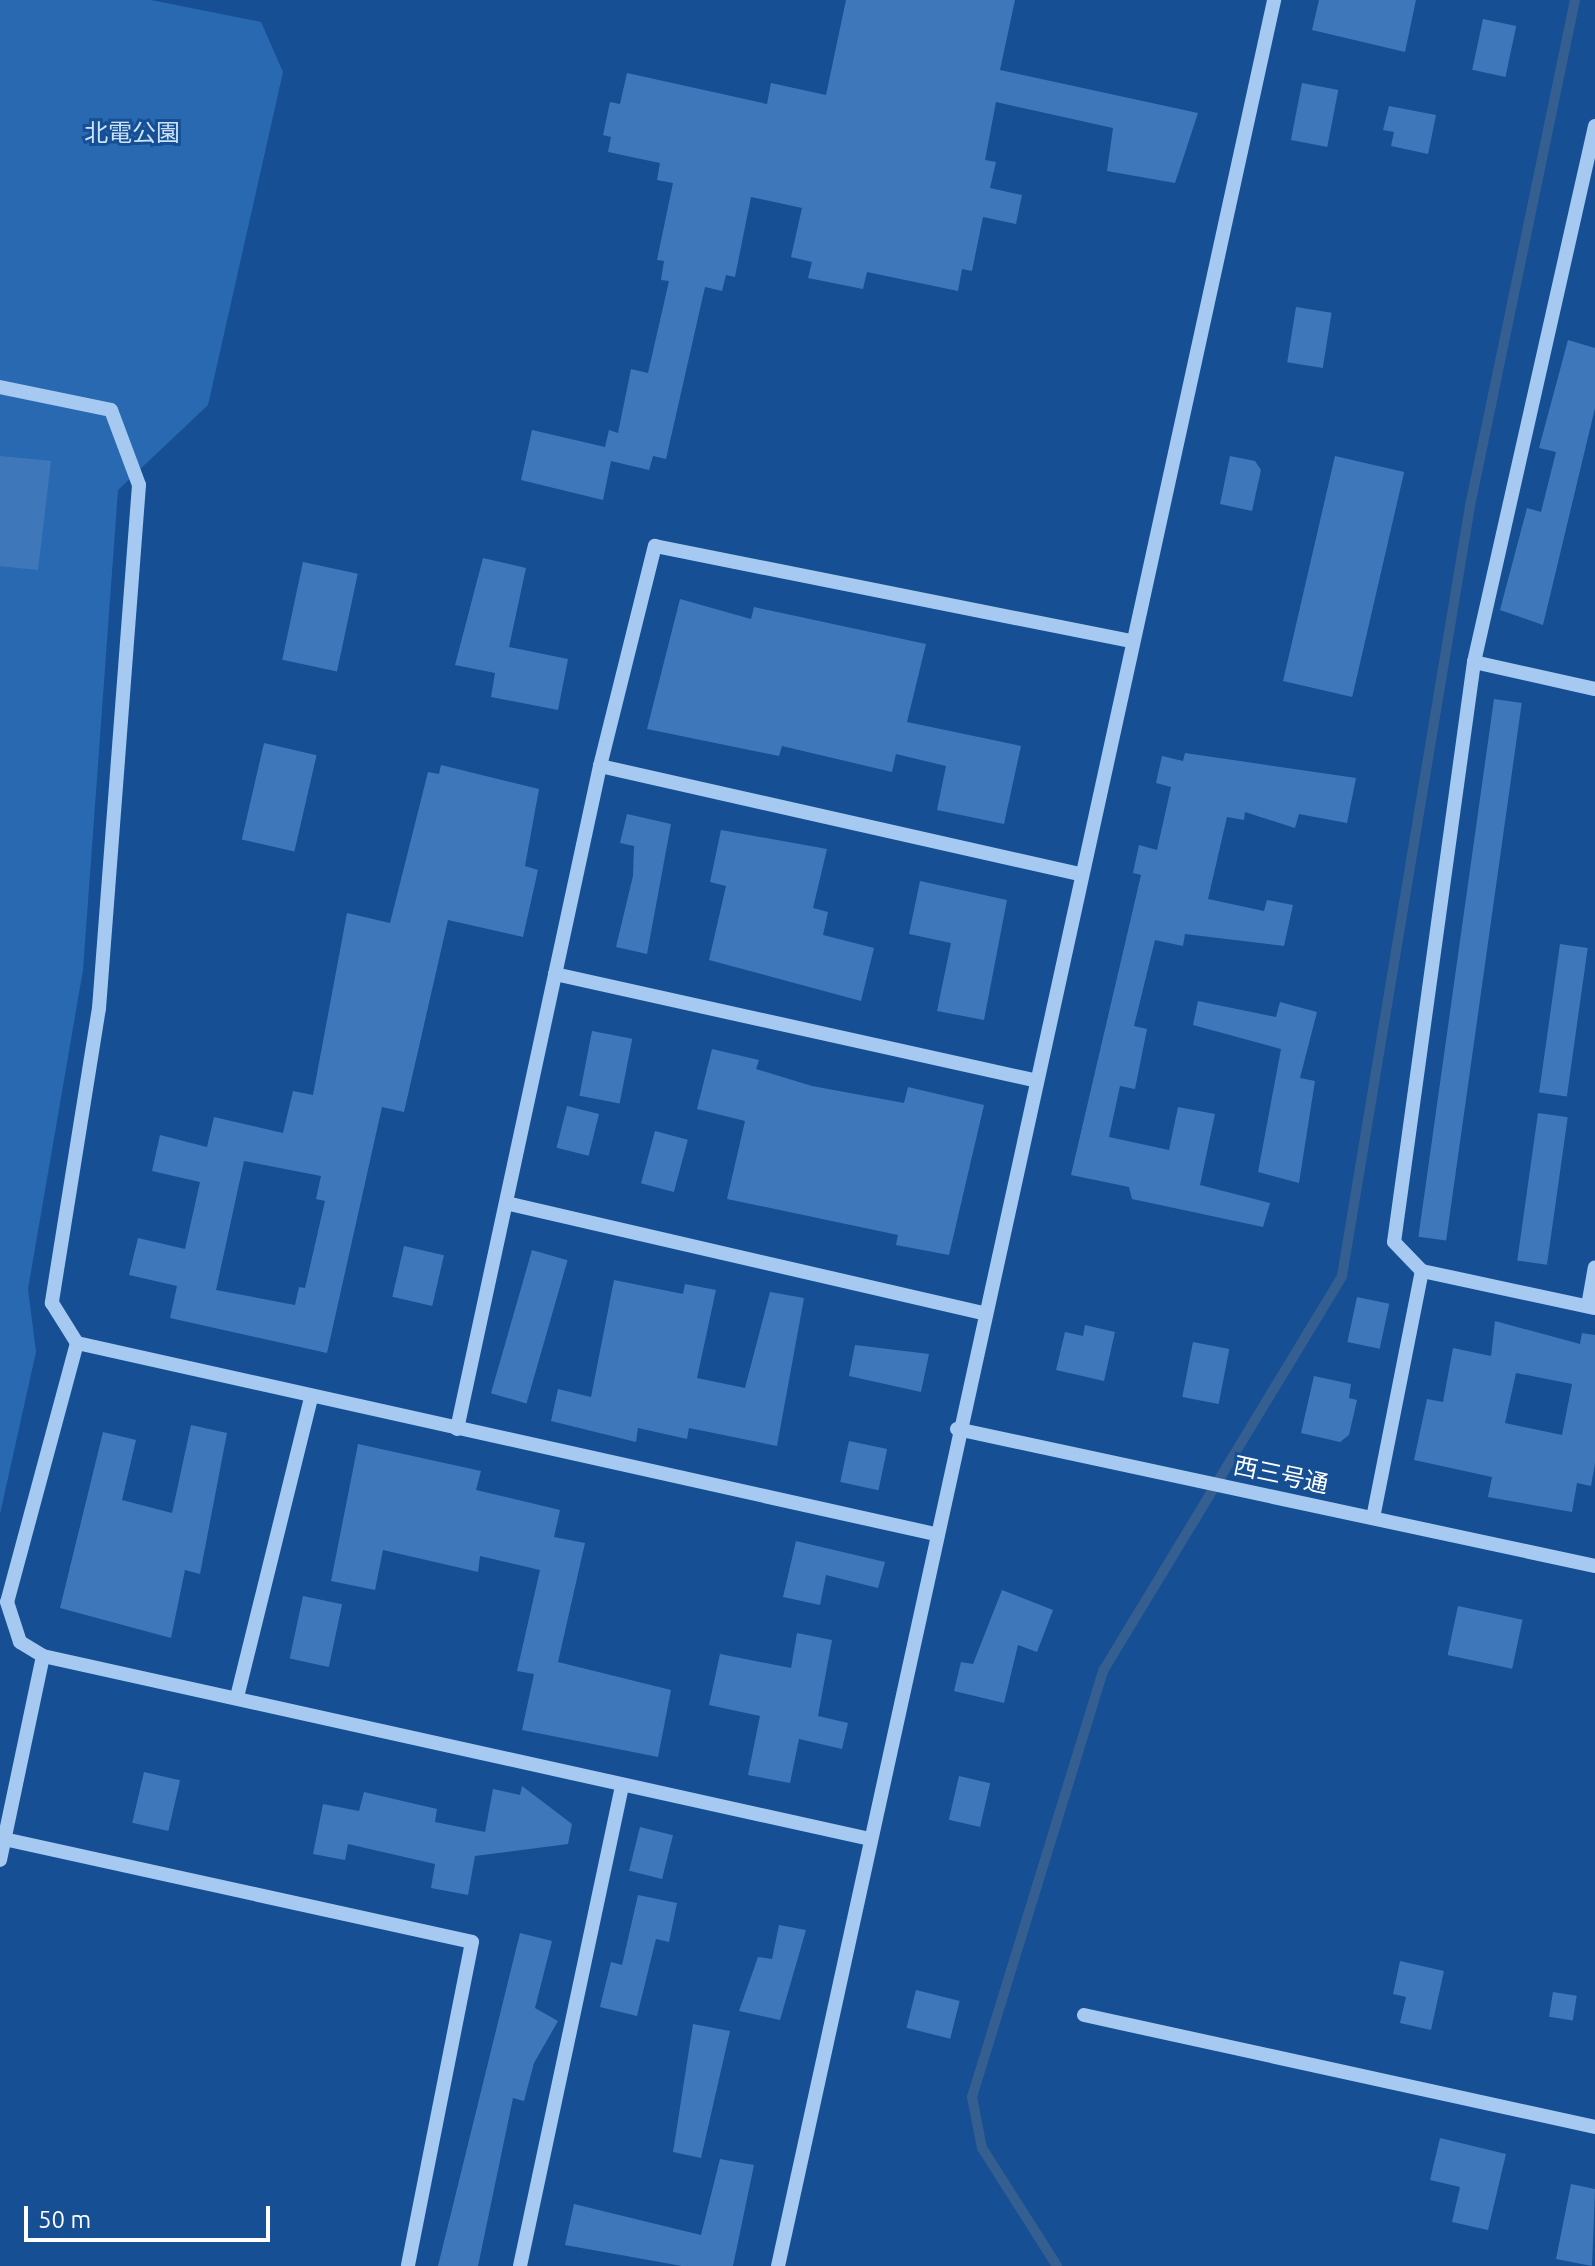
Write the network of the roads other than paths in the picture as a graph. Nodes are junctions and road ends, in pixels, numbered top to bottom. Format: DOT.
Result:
graph roads {
  1 [pos="1274,0"];
  2 [pos="1595,126"];
  3 [pos="0,387"];
  4 [pos="1132,641"];
  5 [pos="1474,662"];
  6 [pos="1595,689"];
  7 [pos="600,766"];
  8 [pos="1080,874"];
  9 [pos="555,974"];
  10 [pos="1036,1081"];
  11 [pos="506,1203"];
  12 [pos="1595,1268"];
  13 [pos="1422,1271"];
  14 [pos="1592,1307"];
  15 [pos="985,1314"];
  16 [pos="77,1343"];
  17 [pos="311,1398"];
  18 [pos="457,1429"];
  19 [pos="957,1429"];
  20 [pos="1373,1518"];
  21 [pos="935,1534"];
  22 [pos="1595,1566"];
  23 [pos="3,1602"];
  24 [pos="43,1656"];
  25 [pos="237,1697"];
  26 [pos="622,1786"];
  27 [pos="4,1839"];
  28 [pos="870,1839"];
  29 [pos="0,1860"];
  30 [pos="1084,2015"];
  31 [pos="1595,2127"];
  32 [pos="408,2266"];
  33 [pos="520,2266"];
  34 [pos="778,2266"];
  1 -- 4 [label="street"];
  2 -- 5 [label="street"];
  3 -- 16 [label="street"];
  4 -- 7 [label="street"];
  4 -- 8 [label="street"];
  5 -- 6 [label="street"];
  5 -- 13 [label="street"];
  7 -- 8 [label="street"];
  7 -- 9 [label="street"];
  8 -- 10 [label="street"];
  9 -- 10 [label="street"];
  9 -- 11 [label="street"];
  10 -- 15 [label="street"];
  11 -- 15 [label="street"];
  11 -- 18 [label="street"];
  12 -- 14 [label="street"];
  13 -- 14 [label="street"];
  13 -- 20 [label="street"];
  15 -- 19 [label="street"];
  16 -- 17 [label="street"];
  16 -- 23 [label="street"];
  17 -- 18 [label="street"];
  17 -- 25 [label="street"];
  18 -- 21 [label="street"];
  19 -- 20 [label="street, 西三号通"];
  19 -- 21 [label="street"];
  20 -- 22 [label="street, 西三号通"];
  21 -- 28 [label="street"];
  23 -- 24 [label="street"];
  24 -- 25 [label="street"];
  24 -- 27 [label="street"];
  25 -- 26 [label="street"];
  26 -- 28 [label="street"];
  26 -- 33 [label="street"];
  27 -- 29 [label="street"];
  27 -- 32 [label="street"];
  28 -- 34 [label="street"];
  30 -- 31 [label="street"];
}
